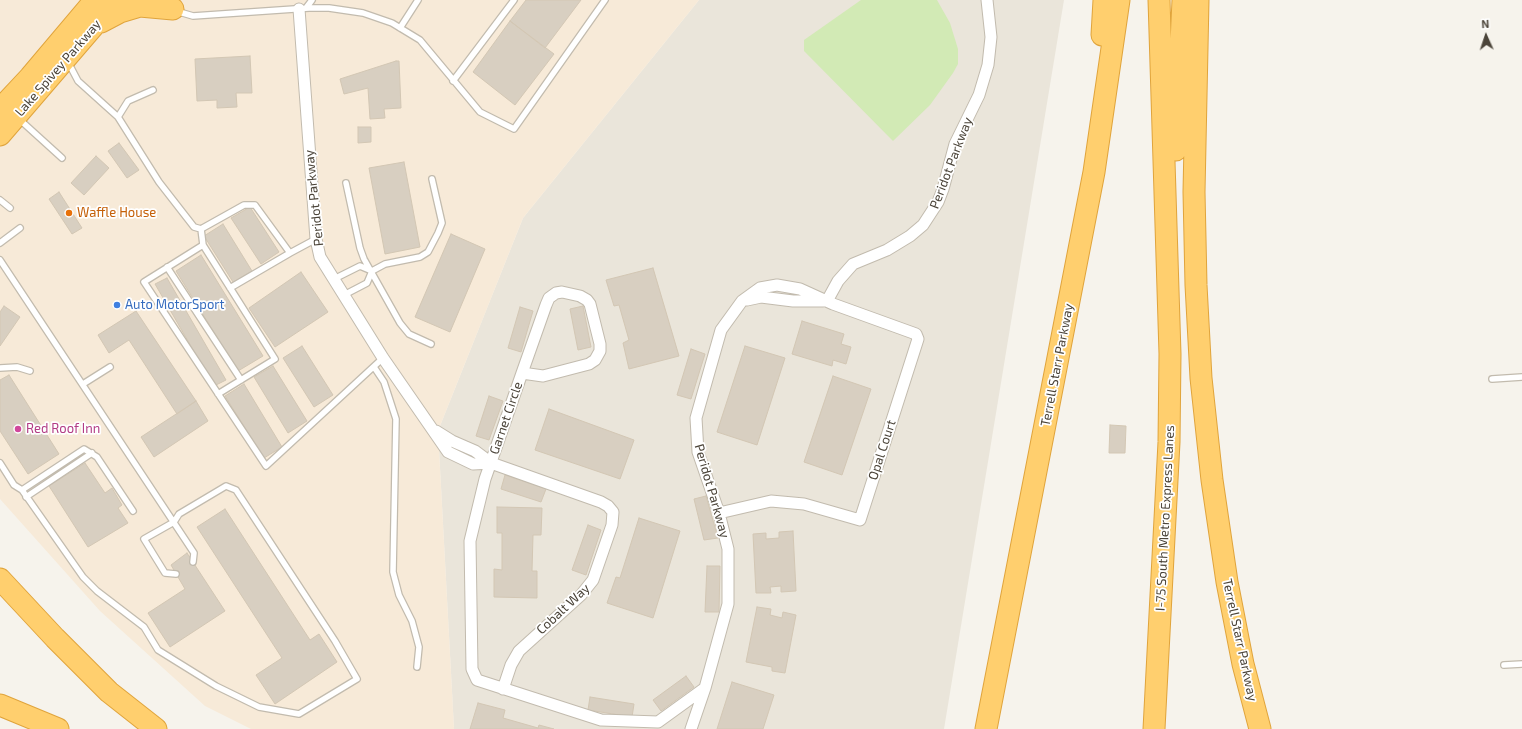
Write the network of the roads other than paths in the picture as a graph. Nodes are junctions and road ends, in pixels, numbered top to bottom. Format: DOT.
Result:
graph roads {
  1 [pos="95,0"];
  2 [pos="116,0"];
  3 [pos="312,0"];
  4 [pos="418,0"];
  5 [pos="514,0"];
  6 [pos="605,0"];
  7 [pos="987,0"];
  8 [pos="1104,0"];
  9 [pos="1119,0"];
  10 [pos="1159,0"];
  11 [pos="1183,0"];
  12 [pos="1199,0"];
  13 [pos="167,5"];
  14 [pos="303,8"];
  15 [pos="93,26"];
  16 [pos="400,28"];
  17 [pos="66,59"];
  18 [pos="453,80"];
  19 [pos="153,90"];
  20 [pos="8,113"];
  21 [pos="118,117"];
  22 [pos="0,136"];
  23 [pos="62,158"];
  24 [pos="1094,172"];
  25 [pos="432,179"];
  26 [pos="346,183"];
  27 [pos="0,200"];
  28 [pos="10,208"];
  29 [pos="20,228"];
  30 [pos="201,229"];
  31 [pos="316,239"];
  32 [pos="0,243"];
  33 [pos="203,245"];
  34 [pos="290,253"];
  35 [pos="0,261"];
  36 [pos="167,268"];
  37 [pos="372,271"];
  38 [pos="334,279"];
  39 [pos="230,288"];
  40 [pos="344,295"];
  41 [pos="828,301"];
  42 [pos="1169,307"];
  43 [pos="431,344"];
  44 [pos="383,358"];
  45 [pos="110,367"];
  46 [pos="374,367"];
  47 [pos="0,368"];
  48 [pos="30,371"];
  49 [pos="522,373"];
  50 [pos="1522,377"];
  51 [pos="1492,379"];
  52 [pos="241,380"];
  53 [pos="83,384"];
  54 [pos="218,394"];
  55 [pos="92,453"];
  56 [pos="0,463"];
  57 [pos="491,463"];
  58 [pos="22,490"];
  59 [pos="26,497"];
  60 [pos="133,511"];
  61 [pos="719,513"];
  62 [pos="174,522"];
  63 [pos="193,562"];
  64 [pos="176,574"];
  65 [pos="0,580"];
  66 [pos="1522,664"];
  67 [pos="1504,665"];
  68 [pos="417,667"];
  69 [pos="705,688"];
  70 [pos="503,689"];
  71 [pos="0,705"];
  72 [pos="600,725"];
  73 [pos="58,729"];
  74 [pos="156,729"];
  75 [pos="691,729"];
  76 [pos="986,729"];
  77 [pos="1154,729"];
  78 [pos="1260,729"];
  1 -- 20 [label="highway, Lake Spivey Parkway"];
  2 -- 15 [label="highway, Lake Spivey Parkway"];
  3 -- 14 [label="lane"];
  4 -- 16 [label="lane"];
  5 -- 18 [label="lane"];
  6 -- 18 [label="lane"];
  7 -- 41 [label="street, Peridot Parkway"];
  8 -- 24 [label="highway"];
  9 -- 24 [label="highway, Terrell Starr Parkway"];
  10 -- 42 [label="highway"];
  11 -- 42 [label="highway"];
  12 -- 78 [label="highway, Terrell Starr Parkway"];
  13 -- 14 [label="lane"];
  13 -- 15 [label="highway"];
  14 -- 16 [label="lane"];
  14 -- 31 [label="street, Peridot Parkway"];
  15 -- 17 [label="highway, Lake Spivey Parkway"];
  16 -- 18 [label="lane"];
  17 -- 20 [label="highway, Lake Spivey Parkway"];
  17 -- 21 [label="lane"];
  19 -- 21 [label="lane"];
  20 -- 22 [label="highway, Lake Spivey Parkway"];
  20 -- 23 [label="lane"];
  21 -- 30 [label="lane"];
  24 -- 76 [label="highway, Terrell Starr Parkway"];
  25 -- 37 [label="lane"];
  26 -- 37 [label="lane"];
  27 -- 28 [label="lane"];
  29 -- 32 [label="lane"];
  30 -- 33 [label="lane"];
  30 -- 34 [label="lane"];
  31 -- 34 [label="lane"];
  31 -- 38 [label="street, Peridot Parkway"];
  33 -- 36 [label="lane"];
  33 -- 39 [label="lane"];
  34 -- 39 [label="lane"];
  35 -- 53 [label="lane"];
  36 -- 52 [label="lane"];
  36 -- 54 [label="lane"];
  37 -- 38 [label="lane"];
  37 -- 40 [label="lane"];
  37 -- 43 [label="lane"];
  38 -- 40 [label="street, Peridot Parkway"];
  39 -- 52 [label="lane"];
  40 -- 44 [label="street, Peridot Parkway"];
  41 -- 61 [label="street, Peridot Parkway"];
  41 -- 61 [label="street, Opal Court"];
  42 -- 77 [label="highway, I-75 South Metro Express Lanes"];
  44 -- 46 [label="lane"];
  44 -- 57 [label="street, Peridot Parkway"];
  45 -- 53 [label="lane"];
  46 -- 54 [label="lane"];
  46 -- 68 [label="lane"];
  47 -- 48 [label="lane"];
  49 -- 49 [label="street, Garnet Circle"];
  49 -- 57 [label="street, Garnet Circle"];
  50 -- 51 [label="lane"];
  52 -- 54 [label="lane"];
  53 -- 62 [label="lane"];
  55 -- 58 [label="lane"];
  55 -- 59 [label="lane"];
  55 -- 60 [label="lane"];
  56 -- 58 [label="lane"];
  57 -- 70 [label="street"];
  57 -- 70 [label="street, Cobalt Way"];
  58 -- 59 [label="lane"];
  59 -- 62 [label="lane"];
  61 -- 69 [label="street, Peridot Parkway"];
  62 -- 63 [label="lane"];
  62 -- 64 [label="lane"];
  65 -- 74 [label="highway"];
  66 -- 67 [label="lane"];
  69 -- 72 [label="street"];
  69 -- 75 [label="street, Peridot Parkway"];
  70 -- 72 [label="street"];
  71 -- 73 [label="highway"];
}
